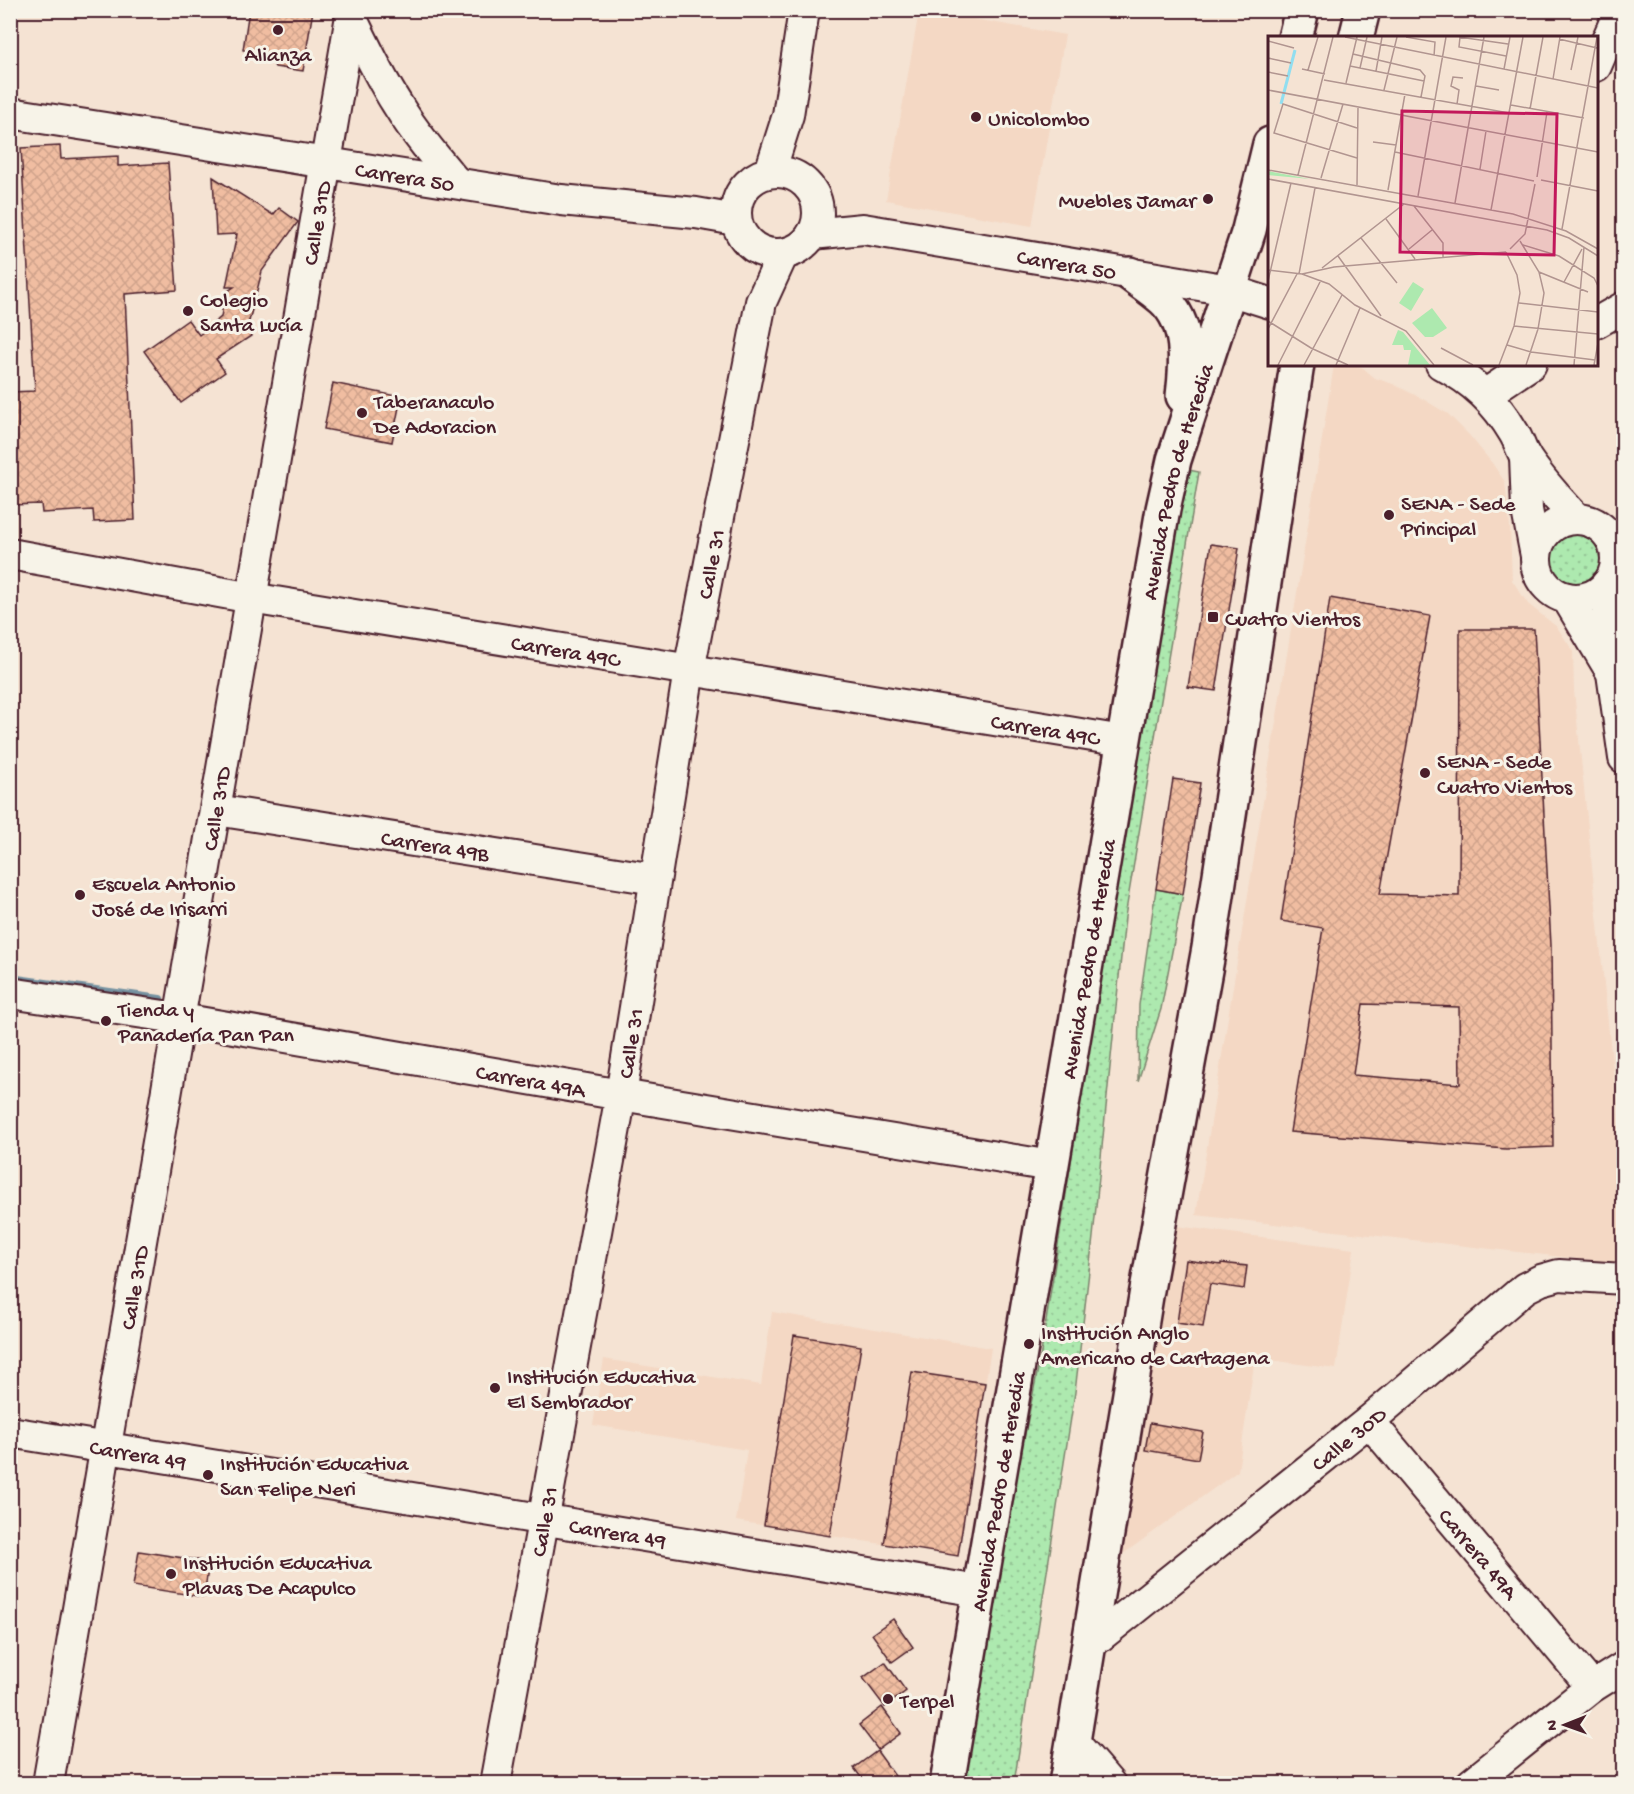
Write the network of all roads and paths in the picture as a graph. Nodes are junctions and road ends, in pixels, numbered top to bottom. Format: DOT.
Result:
graph roads {
  1 [pos="804,10"];
  2 [pos="1302,10"];
  3 [pos="1363,10"];
  4 [pos="1620,10"];
  5 [pos="351,14"];
  6 [pos="1296,36"];
  7 [pos="1356,36"];
  8 [pos="1598,61"];
  9 [pos="10,113"];
  10 [pos="788,116"];
  11 [pos="1268,149"];
  12 [pos="326,162"];
  13 [pos="770,172"];
  14 [pos="456,182"];
  15 [pos="807,186"];
  16 [pos="737,209"];
  17 [pos="863,229"];
  18 [pos="812,234"];
  19 [pos="771,252"];
  20 [pos="1130,274"];
  21 [pos="1229,291"];
  22 [pos="1268,303"];
  23 [pos="1623,307"];
  24 [pos="1598,322"];
  25 [pos="1297,366"];
  26 [pos="1445,366"];
  27 [pos="1528,366"];
  28 [pos="1486,394"];
  29 [pos="1525,456"];
  30 [pos="1174,460"];
  31 [pos="1623,518"];
  32 [pos="1584,520"];
  33 [pos="10,554"];
  34 [pos="1620,555"];
  35 [pos="1536,556"];
  36 [pos="1606,585"];
  37 [pos="252,598"];
  38 [pos="1567,598"];
  39 [pos="689,670"];
  40 [pos="1612,673"];
  41 [pos="1123,741"];
  42 [pos="1623,758"];
  43 [pos="216,810"];
  44 [pos="655,879"];
  45 [pos="10,993"];
  46 [pos="180,1018"];
  47 [pos="621,1095"];
  48 [pos="1051,1166"];
  49 [pos="1623,1279"];
  50 [pos="1368,1421"];
  51 [pos="10,1432"];
  52 [pos="106,1447"];
  53 [pos="545,1520"];
  54 [pos="979,1591"];
  55 [pos="1088,1646"];
  56 [pos="1623,1667"];
  57 [pos="1592,1687"];
  58 [pos="1073,1741"];
  59 [pos="48,1784"];
  60 [pos="495,1784"];
  61 [pos="946,1784"];
  62 [pos="1066,1784"];
  63 [pos="1110,1784"];
  64 [pos="1471,1784"];
  1 -- 10 [label="street"];
  2 -- 6 [label="highway"];
  3 -- 7 [label="highway"];
  4 -- 8 [label="street"];
  5 -- 12 [label="street, Calle 31D"];
  5 -- 14 [label="street"];
  9 -- 12 [label="street, Carrera 50"];
  10 -- 13 [label="street"];
  10 -- 15 [label="street"];
  11 -- 21 [label="highway, Avenida Pedro de Heredia"];
  12 -- 14 [label="street, Carrera 50"];
  12 -- 37 [label="street, Calle 31D"];
  13 -- 15 [label="street"];
  13 -- 16 [label="street"];
  14 -- 16 [label="street, Carrera 50"];
  15 -- 17 [label="street, Carrera 50"];
  15 -- 18 [label="street"];
  16 -- 19 [label="street"];
  17 -- 18 [label="street, Carrera 50"];
  17 -- 20 [label="street, Carrera 50"];
  18 -- 19 [label="street"];
  19 -- 39 [label="street, Calle 31"];
  20 -- 21 [label="street, Carrera 50"];
  20 -- 30 [label="highway"];
  21 -- 22 [label="street, Carrera 50"];
  21 -- 30 [label="highway, Avenida Pedro de Heredia"];
  23 -- 24 [label="street"];
  25 -- 55 [label="highway"];
  26 -- 28 [label="street"];
  27 -- 28 [label="street"];
  28 -- 29 [label="street"];
  29 -- 32 [label="street"];
  29 -- 35 [label="street"];
  30 -- 41 [label="highway, Avenida Pedro de Heredia"];
  31 -- 32 [label="street"];
  32 -- 34 [label="street"];
  32 -- 35 [label="street"];
  33 -- 37 [label="street, Carrera 49C"];
  34 -- 36 [label="street"];
  35 -- 38 [label="street"];
  36 -- 38 [label="street"];
  36 -- 40 [label="street"];
  37 -- 39 [label="street, Carrera 49C"];
  37 -- 43 [label="street, Calle 31D"];
  38 -- 40 [label="street"];
  39 -- 41 [label="street, Carrera 49C"];
  39 -- 44 [label="street, Calle 31"];
  40 -- 42 [label="street"];
  41 -- 48 [label="highway, Avenida Pedro de Heredia"];
  43 -- 44 [label="street, Carrera 49B"];
  43 -- 46 [label="street, Calle 31D"];
  44 -- 47 [label="street, Calle 31"];
  45 -- 46 [label="street, Carrera 49A"];
  46 -- 47 [label="street, Carrera 49A"];
  46 -- 52 [label="street, Calle 31D"];
  47 -- 48 [label="street, Carrera 49A"];
  47 -- 53 [label="street, Calle 31"];
  48 -- 54 [label="highway, Avenida Pedro de Heredia"];
  49 -- 50 [label="street, Calle 30D"];
  50 -- 55 [label="street, Calle 30D"];
  50 -- 57 [label="street, Carrera 49A"];
  51 -- 52 [label="street, Carrera 49"];
  52 -- 53 [label="street, Carrera 49"];
  52 -- 59 [label="street, Calle 31D"];
  53 -- 54 [label="street, Carrera 49"];
  53 -- 60 [label="street, Calle 31"];
  54 -- 61 [label="highway, Avenida Pedro de Heredia"];
  55 -- 58 [label="highway"];
  56 -- 57 [label="street"];
  57 -- 64 [label="street"];
  58 -- 62 [label="highway"];
  58 -- 63 [label="street"];
}
